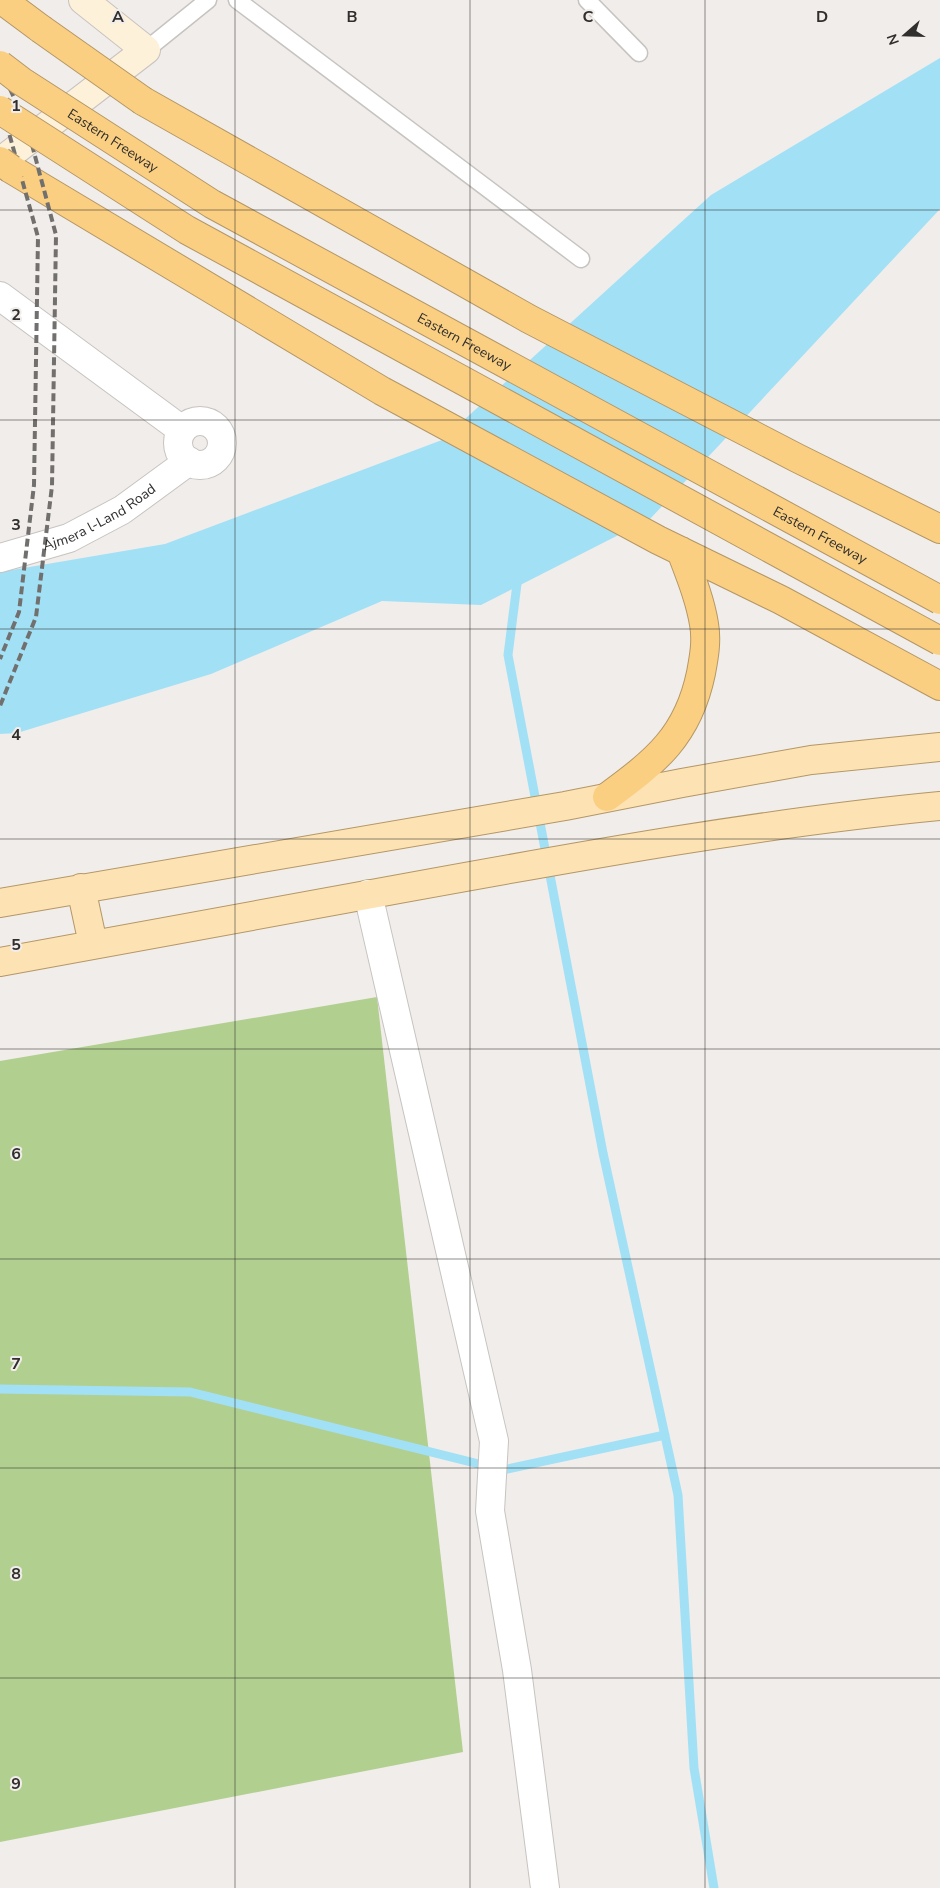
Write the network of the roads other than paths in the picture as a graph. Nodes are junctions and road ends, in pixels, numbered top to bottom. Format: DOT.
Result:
graph roads {
  1 [pos="2,0"];
  2 [pos="83,0"];
  3 [pos="208,0"];
  4 [pos="237,0"];
  5 [pos="587,0"];
  6 [pos="146,50"];
  7 [pos="639,53"];
  8 [pos="0,65"];
  9 [pos="0,110"];
  10 [pos="4,164"];
  11 [pos="581,259"];
  12 [pos="0,296"];
  13 [pos="182,430"];
  14 [pos="797,458"];
  15 [pos="189,461"];
  16 [pos="940,529"];
  17 [pos="670,546"];
  18 [pos="940,549"];
  19 [pos="0,558"];
  20 [pos="940,600"];
  21 [pos="940,641"];
  22 [pos="940,686"];
  23 [pos="940,747"];
  24 [pos="607,797"];
  25 [pos="940,806"];
  26 [pos="81,888"];
  27 [pos="368,894"];
  28 [pos="0,903"];
  29 [pos="93,944"];
  30 [pos="0,962"];
  31 [pos="545,1888"];
  1 -- 14 [label="highway, bridge"];
  2 -- 6 [label="street"];
  3 -- 6 [label="lane"];
  4 -- 11 [label="lane"];
  5 -- 7 [label="lane"];
  6 -- 10 [label="street"];
  8 -- 20 [label="highway, Eastern Freeway, bridge"];
  9 -- 21 [label="highway, bridge"];
  10 -- 17 [label="highway"];
  12 -- 13 [label="street"];
  13 -- 15 [label="street"];
  13 -- 15 [label="street"];
  14 -- 16 [label="highway"];
  14 -- 18 [label="highway"];
  15 -- 19 [label="street, Ajmera l-Land Road"];
  17 -- 22 [label="highway"];
  17 -- 24 [label="highway"];
  23 -- 24 [label="main road"];
  24 -- 26 [label="main road"];
  25 -- 27 [label="main road"];
  26 -- 28 [label="main road"];
  26 -- 29 [label="main road"];
  27 -- 29 [label="main road"];
  27 -- 31 [label="street"];
  29 -- 30 [label="main road"];
}
